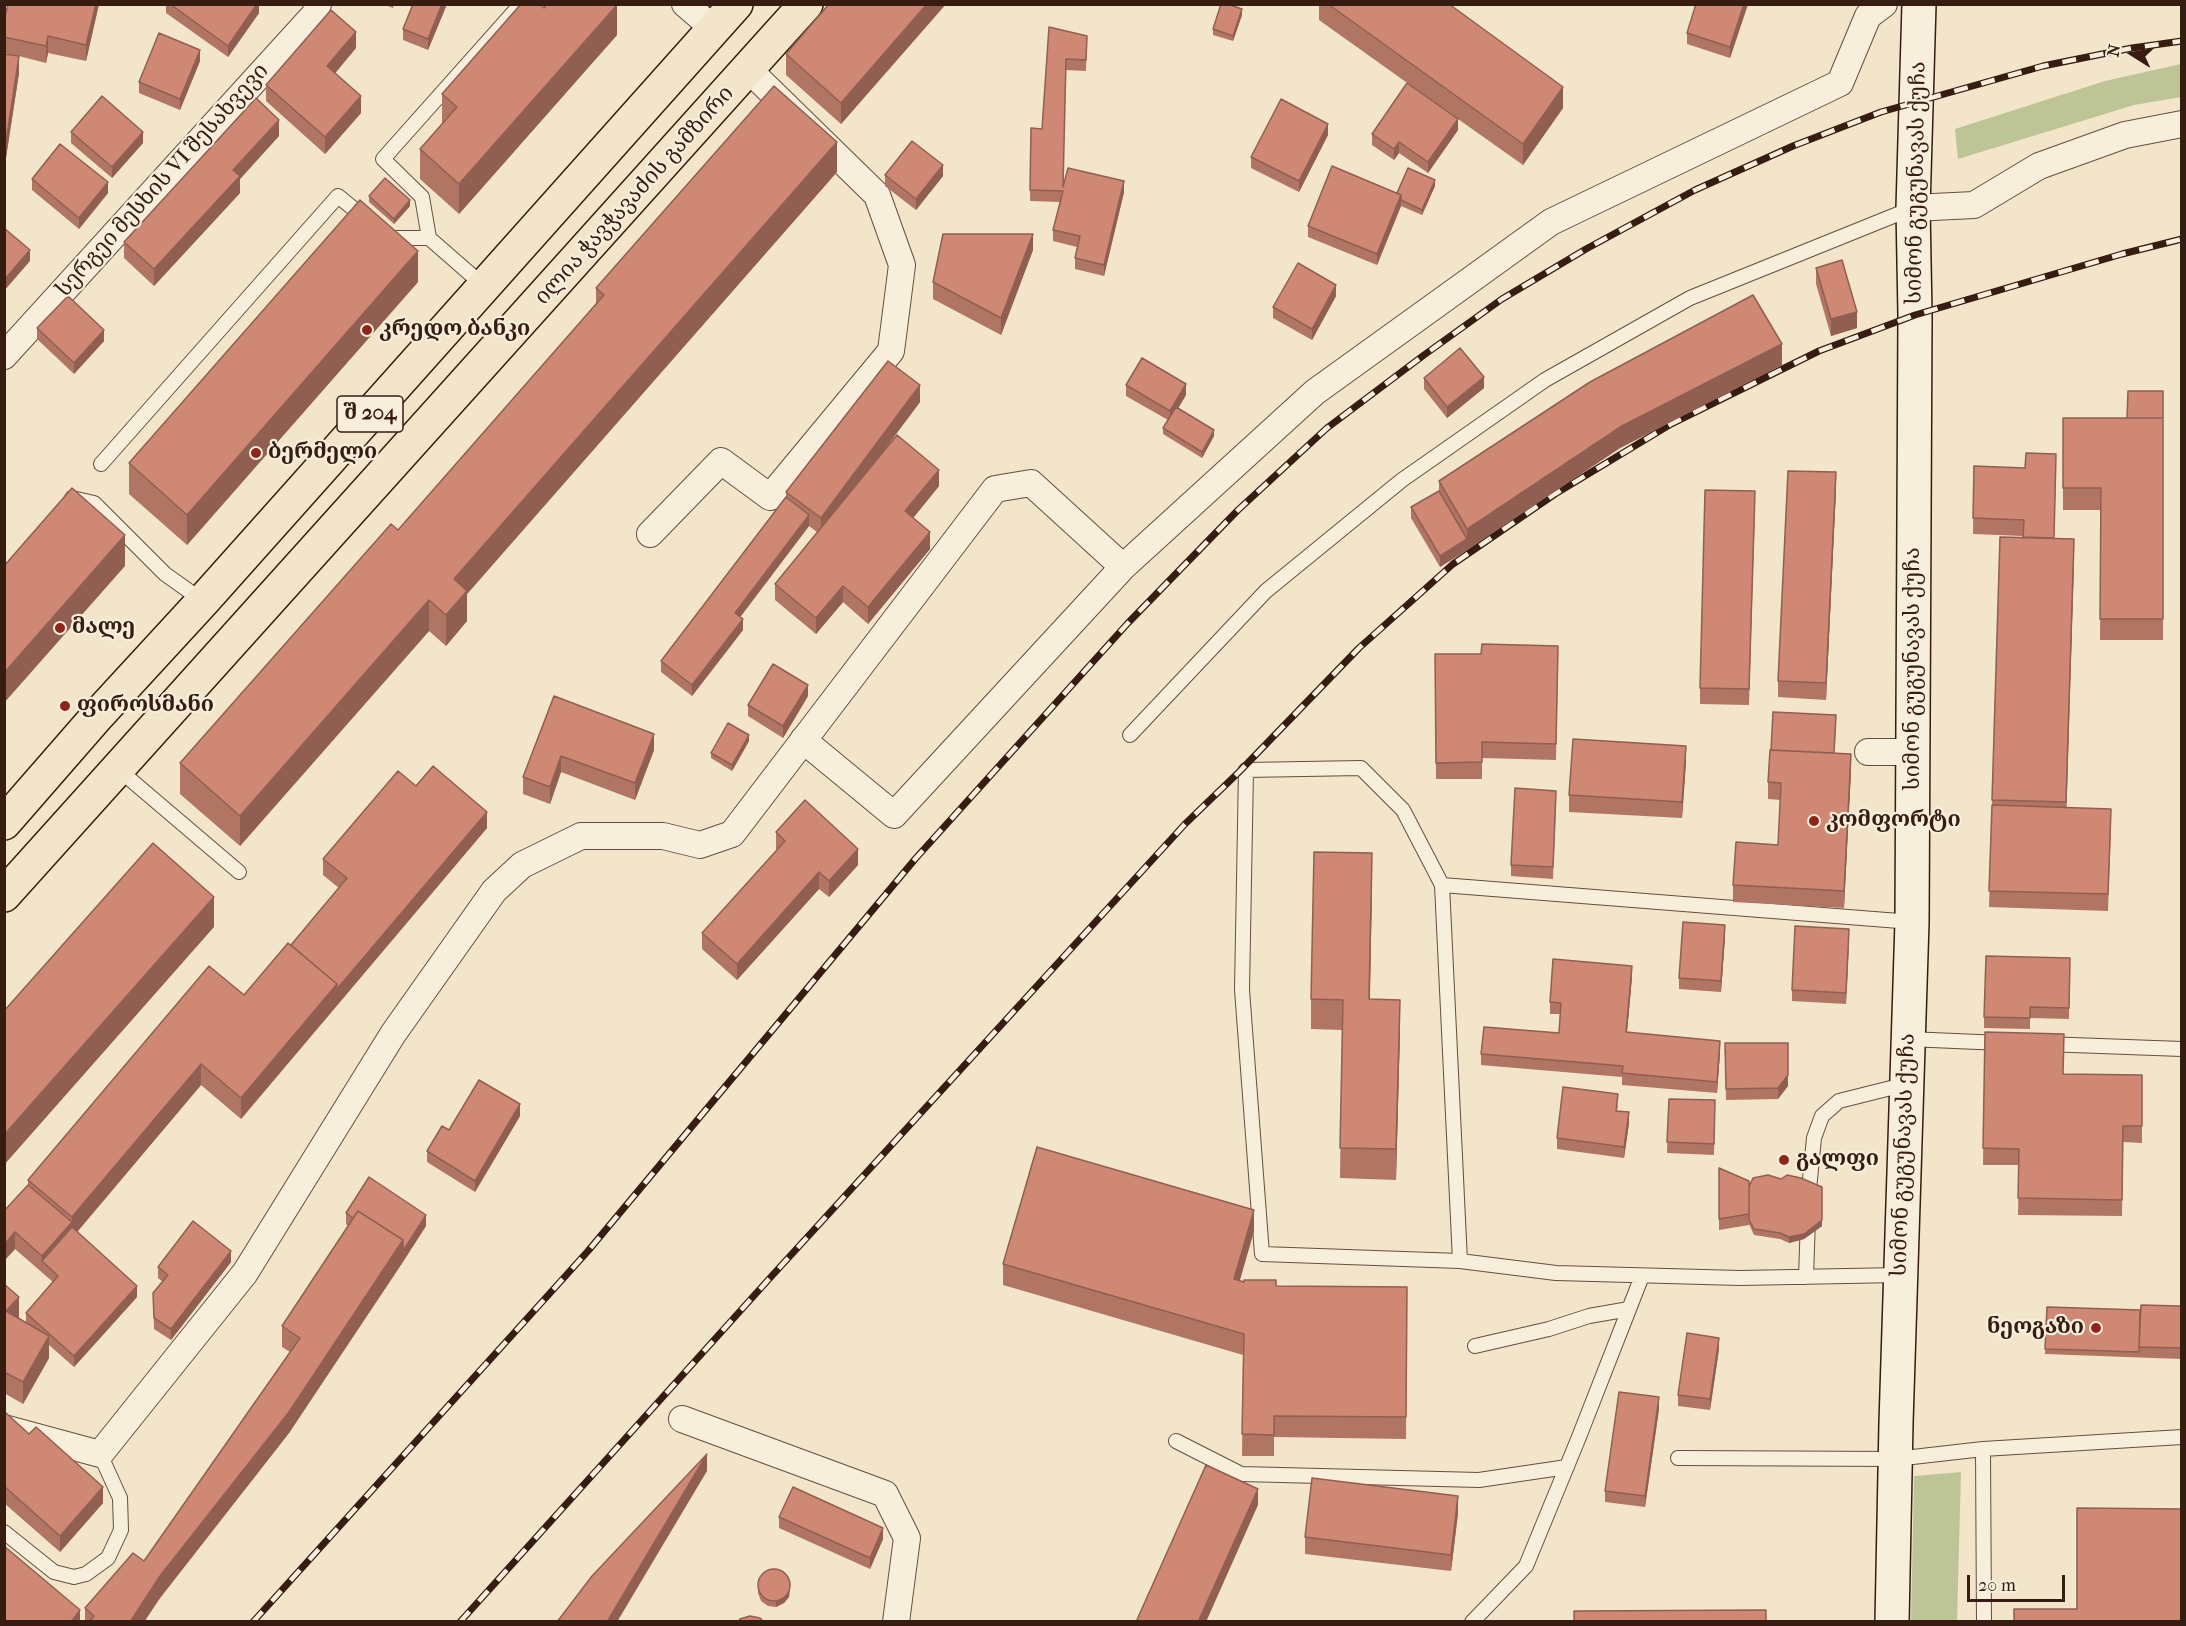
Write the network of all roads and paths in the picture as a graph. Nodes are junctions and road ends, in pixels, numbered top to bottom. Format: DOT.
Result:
graph roads {
  1 [pos="318,4"];
  2 [pos="520,4"];
  3 [pos="685,4"];
  4 [pos="736,4"];
  5 [pos="807,4"];
  6 [pos="1884,4"];
  7 [pos="1919,4"];
  8 [pos="714,29"];
  9 [pos="750,70"];
  10 [pos="2181,123"];
  11 [pos="1913,208"];
  12 [pos="429,238"];
  13 [pos="484,286"];
  14 [pos="4,356"];
  15 [pos="101,464"];
  16 [pos="64,504"];
  17 [pos="650,534"];
  18 [pos="1123,567"];
  19 [pos="203,601"];
  20 [pos="1130,735"];
  21 [pos="803,740"];
  22 [pos="1868,752"];
  23 [pos="1913,752"];
  24 [pos="118,770"];
  25 [pos="4,823"];
  26 [pos="240,872"];
  27 [pos="1442,885"];
  28 [pos="4,895"];
  29 [pos="1912,922"];
  30 [pos="1908,1039"];
  31 [pos="2181,1049"];
  32 [pos="1906,1084"];
  33 [pos="1460,1261"];
  34 [pos="1900,1275"];
  35 [pos="1642,1276"];
  36 [pos="1806,1277"];
  37 [pos="1629,1309"];
  38 [pos="1474,1346"];
  39 [pos="682,1419"];
  40 [pos="4,1428"];
  41 [pos="2181,1437"];
  42 [pos="1176,1441"];
  43 [pos="1983,1449"];
  44 [pos="100,1454"];
  45 [pos="1678,1458"];
  46 [pos="1895,1459"];
  47 [pos="1567,1467"];
  48 [pos="4,1532"];
  49 [pos="896,1622"];
  50 [pos="1473,1622"];
  51 [pos="1892,1622"];
  52 [pos="1984,1622"];
  1 -- 14 [label="street, სერგეი მესხის VI შესახვევი"];
  2 -- 12 [label="lane"];
  3 -- 8 [label="street"];
  4 -- 8 [label="main road, შ 204"];
  5 -- 9 [label="main road, ილია ჭავჭავაძის გამზირი / შ 204"];
  6 -- 18 [label="street"];
  7 -- 11 [label="main road, სიმონ გუგუნავას ქუჩა"];
  8 -- 13 [label="main road, შ 204"];
  9 -- 17 [label="street"];
  9 -- 24 [label="main road, ილია ჭავჭავაძის გამზირი / შ 204"];
  10 -- 11 [label="street"];
  11 -- 20 [label="lane"];
  11 -- 23 [label="main road, სიმონ გუგუნავას ქუჩა"];
  12 -- 13 [label="lane"];
  12 -- 15 [label="lane"];
  13 -- 19 [label="main road, შ 204"];
  16 -- 19 [label="lane"];
  18 -- 21 [label="street"];
  18 -- 21 [label="street"];
  19 -- 25 [label="main road, შ 204"];
  21 -- 44 [label="street"];
  22 -- 23 [label="street"];
  23 -- 29 [label="main road, სიმონ გუგუნავას ქუჩა"];
  24 -- 26 [label="lane"];
  24 -- 28 [label="main road, ილია ჭავჭავაძის გამზირი / შ 204"];
  27 -- 29 [label="lane"];
  27 -- 33 [label="lane"];
  27 -- 33 [label="lane"];
  29 -- 30 [label="main road, სიმონ გუგუნავას ქუჩა"];
  30 -- 31 [label="lane"];
  30 -- 32 [label="main road, სიმონ გუგუნავას ქუჩა"];
  32 -- 34 [label="main road, სიმონ გუგუნავას ქუჩა"];
  32 -- 36 [label="lane"];
  33 -- 35 [label="lane"];
  34 -- 36 [label="lane"];
  34 -- 46 [label="main road, სიმონ გუგუნავას ქუჩა"];
  35 -- 36 [label="lane"];
  35 -- 37 [label="lane"];
  37 -- 38 [label="lane"];
  37 -- 47 [label="lane"];
  39 -- 49 [label="street"];
  40 -- 44 [label="street"];
  41 -- 43 [label="lane"];
  42 -- 47 [label="lane"];
  43 -- 46 [label="lane"];
  43 -- 52 [label="lane"];
  44 -- 48 [label="lane"];
  45 -- 46 [label="lane"];
  46 -- 51 [label="main road, სიმონ გუგუნავას ქუჩა"];
  47 -- 50 [label="lane"];
}
